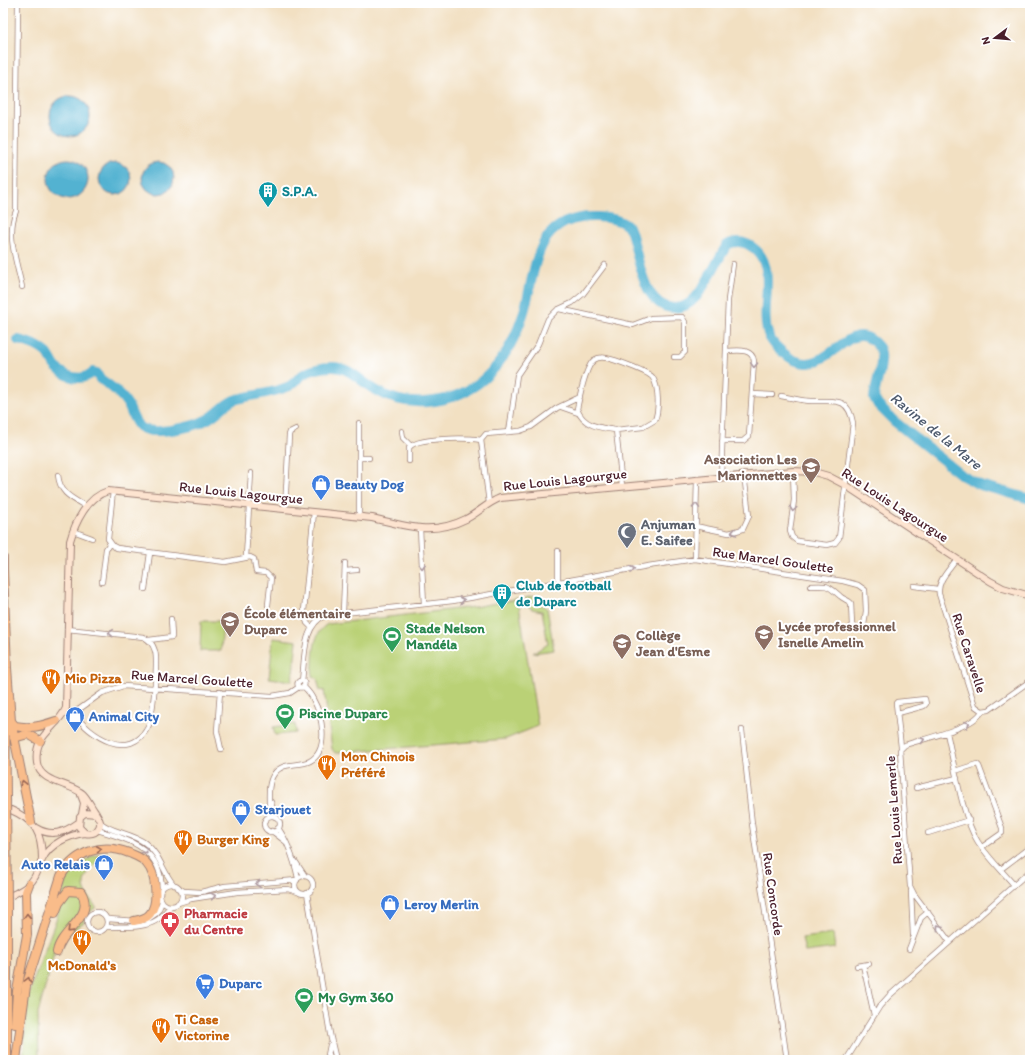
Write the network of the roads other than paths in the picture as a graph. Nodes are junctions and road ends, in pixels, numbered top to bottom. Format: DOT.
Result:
graph roads {
  1 [pos="18,3"];
  2 [pos="605,264"];
  3 [pos="733,264"];
  4 [pos="22,287"];
  5 [pos="559,309"];
  6 [pos="726,351"];
  7 [pos="674,357"];
  8 [pos="752,394"];
  9 [pos="772,395"];
  10 [pos="781,396"];
  11 [pos="580,397"];
  12 [pos="557,408"];
  13 [pos="578,413"];
  14 [pos="359,423"];
  15 [pos="296,429"];
  16 [pos="616,430"];
  17 [pos="402,431"];
  18 [pos="509,432"];
  19 [pos="481,440"];
  20 [pos="722,441"];
  21 [pos="410,445"];
  22 [pos="360,458"];
  23 [pos="369,458"];
  24 [pos="409,461"];
  25 [pos="793,471"];
  26 [pos="252,474"];
  27 [pos="744,474"];
  28 [pos="58,475"];
  29 [pos="721,476"];
  30 [pos="697,479"];
  31 [pos="845,485"];
  32 [pos="622,486"];
  33 [pos="113,491"];
  34 [pos="489,503"];
  35 [pos="249,506"];
  36 [pos="87,507"];
  37 [pos="285,509"];
  38 [pos="314,512"];
  39 [pos="359,517"];
  40 [pos="696,526"];
  41 [pos="420,529"];
  42 [pos="73,531"];
  43 [pos="92,538"];
  44 [pos="110,543"];
  45 [pos="558,551"];
  46 [pos="150,553"];
  47 [pos="246,557"];
  48 [pos="3,558"];
  49 [pos="695,559"];
  50 [pos="956,560"];
  51 [pos="346,564"];
  52 [pos="3,569"];
  53 [pos="357,570"];
  54 [pos="345,571"];
  55 [pos="102,582"];
  56 [pos="558,583"];
  57 [pos="810,586"];
  58 [pos="914,586"];
  59 [pos="145,589"];
  60 [pos="938,589"];
  61 [pos="1030,596"];
  62 [pos="424,604"];
  63 [pos="268,605"];
  64 [pos="343,612"];
  65 [pos="172,619"];
  66 [pos="311,627"];
  67 [pos="67,629"];
  68 [pos="149,640"];
  69 [pos="1030,681"];
  70 [pos="154,687"];
  71 [pos="301,687"];
  72 [pos="220,692"];
  73 [pos="982,711"];
  74 [pos="65,712"];
  75 [pos="74,713"];
  76 [pos="898,713"];
  77 [pos="11,721"];
  78 [pos="56,721"];
  79 [pos="742,730"];
  80 [pos="947,733"];
  81 [pos="14,738"];
  82 [pos="40,741"];
  83 [pos="902,747"];
  84 [pos="221,749"];
  85 [pos="955,771"];
  86 [pos="957,778"];
  87 [pos="916,788"];
  88 [pos="78,790"];
  89 [pos="270,799"];
  90 [pos="11,810"];
  91 [pos="82,814"];
  92 [pos="96,814"];
  93 [pos="269,816"];
  94 [pos="275,816"];
  95 [pos="969,820"];
  96 [pos="100,822"];
  97 [pos="78,823"];
  98 [pos="33,825"];
  99 [pos="278,828"];
  100 [pos="97,830"];
  101 [pos="272,832"];
  102 [pos="85,833"];
  103 [pos="928,833"];
  104 [pos="286,842"];
  105 [pos="982,847"];
  106 [pos="1030,847"];
  107 [pos="293,858"];
  108 [pos="42,859"];
  109 [pos="1001,869"];
  110 [pos="1030,871"];
  111 [pos="305,876"];
  112 [pos="297,879"];
  113 [pos="29,884"];
  114 [pos="1014,885"];
  115 [pos="176,887"];
  116 [pos="162,889"];
  117 [pos="911,890"];
  118 [pos="298,892"];
  119 [pos="307,894"];
  120 [pos="12,895"];
  121 [pos="162,902"];
  122 [pos="178,903"];
  123 [pos="171,906"];
  124 [pos="928,912"];
  125 [pos="108,919"];
  126 [pos="134,922"];
  127 [pos="107,927"];
  128 [pos="912,935"];
  129 [pos="42,936"];
  130 [pos="950,942"];
  131 [pos="908,949"];
  132 [pos="57,952"];
  133 [pos="869,964"];
  134 [pos="863,965"];
  135 [pos="857,966"];
  136 [pos="874,1015"];
  137 [pos="330,1034"];
  138 [pos="7,1060"];
  139 [pos="13,1060"];
  140 [pos="16,1060"];
  141 [pos="327,1060"];
  142 [pos="336,1060"];
  143 [pos="786,1060"];
  144 [pos="846,1060"];
  1 -- 4 [label="street"];
  2 -- 5 [label="street"];
  3 -- 6 [label="street"];
  5 -- 7 [label="street"];
  5 -- 18 [label="street"];
  6 -- 8 [label="street, one-way"];
  6 -- 20 [label="street"];
  8 -- 9 [label="street"];
  8 -- 20 [label="street"];
  10 -- 31 [label="street"];
  11 -- 12 [label="street"];
  11 -- 13 [label="street"];
  11 -- 16 [label="street"];
  12 -- 13 [label="street"];
  12 -- 18 [label="street"];
  13 -- 16 [label="street"];
  14 -- 22 [label="street"];
  15 -- 37 [label="street"];
  16 -- 32 [label="street"];
  17 -- 21 [label="street"];
  18 -- 19 [label="street"];
  19 -- 21 [label="street"];
  19 -- 34 [label="street"];
  20 -- 29 [label="street"];
  21 -- 24 [label="street"];
  22 -- 23 [label="street"];
  22 -- 39 [label="street"];
  25 -- 27 [label="main road, Rue Louis Lagourgue"];
  25 -- 31 [label="main road, Rue Louis Lagourgue"];
  25 -- 31 [label="street, one-way"];
  26 -- 35 [label="street"];
  27 -- 29 [label="main road, Rue Louis Lagourgue"];
  27 -- 40 [label="street, one-way"];
  28 -- 36 [label="street"];
  29 -- 30 [label="main road, Rue Louis Lagourgue"];
  30 -- 32 [label="main road, Rue Louis Lagourgue"];
  40 -- 30 [label="street, one-way"];
  31 -- 50 [label="main road, Rue Louis Lagourgue"];
  32 -- 34 [label="main road, Rue Louis Lagourgue"];
  33 -- 35 [label="main road, Rue Louis Lagourgue"];
  33 -- 36 [label="main road, Rue Louis Lagourgue"];
  33 -- 44 [label="street"];
  34 -- 41 [label="main road, Rue Louis Lagourgue"];
  35 -- 37 [label="main road, Rue Louis Lagourgue"];
  35 -- 47 [label="street"];
  36 -- 42 [label="main road, Rue Louis Lagourgue"];
  37 -- 38 [label="main road, Rue Louis Lagourgue"];
  38 -- 39 [label="main road, Rue Louis Lagourgue"];
  38 -- 66 [label="street"];
  39 -- 41 [label="main road, Rue Louis Lagourgue"];
  40 -- 49 [label="street"];
  41 -- 62 [label="street, one-way"];
  42 -- 43 [label="street"];
  42 -- 67 [label="main road, Rue Louis Lagourgue"];
  44 -- 46 [label="street"];
  44 -- 55 [label="street"];
  45 -- 56 [label="street"];
  46 -- 47 [label="street"];
  46 -- 59 [label="street"];
  47 -- 63 [label="street"];
  48 -- 52 [label="highway"];
  56 -- 49 [label="street, Rue Marcel Goulette, one-way"];
  49 -- 57 [label="street, Rue Marcel Goulette"];
  50 -- 60 [label="street"];
  50 -- 61 [label="main road, Rue Louis Lagourgue"];
  51 -- 54 [label="street"];
  52 -- 77 [label="highway"];
  52 -- 138 [label="highway, bridge"];
  53 -- 54 [label="street"];
  54 -- 64 [label="street"];
  62 -- 56 [label="street, Rue Marcel Goulette, one-way"];
  58 -- 60 [label="street"];
  60 -- 73 [label="street, Rue Caravelle"];
  62 -- 64 [label="street, Rue Marcel Goulette"];
  64 -- 66 [label="street, Rue Marcel Goulette"];
  65 -- 68 [label="street"];
  66 -- 71 [label="street"];
  68 -- 67 [label="street, one-way"];
  67 -- 74 [label="main road, Rue Louis Lagourgue"];
  68 -- 70 [label="street"];
  69 -- 73 [label="street, Rue Caravelle"];
  70 -- 72 [label="street, Rue Marcel Goulette"];
  70 -- 75 [label="street, Rue Marcel Goulette"];
  70 -- 75 [label="street"];
  71 -- 72 [label="street, Rue Marcel Goulette"];
  71 -- 89 [label="street"];
  72 -- 84 [label="street"];
  80 -- 73 [label="street, Rue Louis Lemerle, one-way"];
  74 -- 75 [label="street"];
  74 -- 78 [label="main road"];
  76 -- 76 [label="street"];
  76 -- 83 [label="street"];
  77 -- 78 [label="highway"];
  77 -- 81 [label="highway"];
  78 -- 82 [label="main road"];
  79 -- 143 [label="street, Rue Concorde"];
  83 -- 80 [label="street, Rue Louis Lemerle, one-way"];
  80 -- 85 [label="street"];
  81 -- 82 [label="highway"];
  98 -- 81 [label="highway, one-way"];
  82 -- 88 [label="main road"];
  83 -- 117 [label="street, Rue Louis Lemerle"];
  85 -- 86 [label="street"];
  85 -- 105 [label="street"];
  86 -- 87 [label="street"];
  86 -- 95 [label="street"];
  88 -- 91 [label="main road"];
  88 -- 92 [label="main road"];
  89 -- 93 [label="street"];
  89 -- 94 [label="street"];
  90 -- 98 [label="main road"];
  91 -- 92 [label="main road"];
  91 -- 97 [label="main road"];
  92 -- 96 [label="main road"];
  93 -- 94 [label="street"];
  93 -- 101 [label="street"];
  94 -- 99 [label="street"];
  95 -- 103 [label="street"];
  95 -- 105 [label="street"];
  96 -- 100 [label="main road"];
  96 -- 115 [label="street"];
  97 -- 98 [label="main road"];
  97 -- 102 [label="main road"];
  98 -- 108 [label="main road"];
  99 -- 101 [label="street"];
  99 -- 104 [label="street"];
  100 -- 102 [label="main road"];
  100 -- 116 [label="street, one-way"];
  101 -- 104 [label="street"];
  102 -- 108 [label="main road"];
  104 -- 107 [label="street"];
  105 -- 109 [label="street"];
  106 -- 109 [label="street"];
  107 -- 111 [label="street"];
  107 -- 112 [label="street"];
  108 -- 113 [label="main road"];
  109 -- 114 [label="street"];
  110 -- 114 [label="street"];
  111 -- 112 [label="street"];
  111 -- 119 [label="street"];
  112 -- 115 [label="street, one-way"];
  112 -- 118 [label="street"];
  113 -- 120 [label="main road"];
  139 -- 113 [label="highway, one-way"];
  114 -- 130 [label="street"];
  115 -- 116 [label="street"];
  115 -- 122 [label="street"];
  116 -- 121 [label="street"];
  117 -- 124 [label="street"];
  117 -- 128 [label="street, Rue Louis Lemerle"];
  118 -- 119 [label="street"];
  122 -- 118 [label="street, one-way"];
  119 -- 137 [label="street"];
  121 -- 123 [label="street"];
  121 -- 126 [label="street"];
  122 -- 123 [label="street"];
  123 -- 127 [label="street"];
  124 -- 128 [label="street, Rue Louis Lemerle"];
  130 -- 124 [label="street, one-way"];
  125 -- 126 [label="street"];
  125 -- 127 [label="street"];
  125 -- 127 [label="street"];
  129 -- 126 [label="highway, one-way"];
  128 -- 131 [label="street, Rue Louis Lemerle"];
  129 -- 132 [label="highway, one-way"];
  140 -- 129 [label="highway, one-way"];
  130 -- 136 [label="street"];
  133 -- 134 [label="street"];
  134 -- 135 [label="street"];
  134 -- 136 [label="street"];
  136 -- 144 [label="street"];
  137 -- 141 [label="street"];
  137 -- 142 [label="street"];
}
